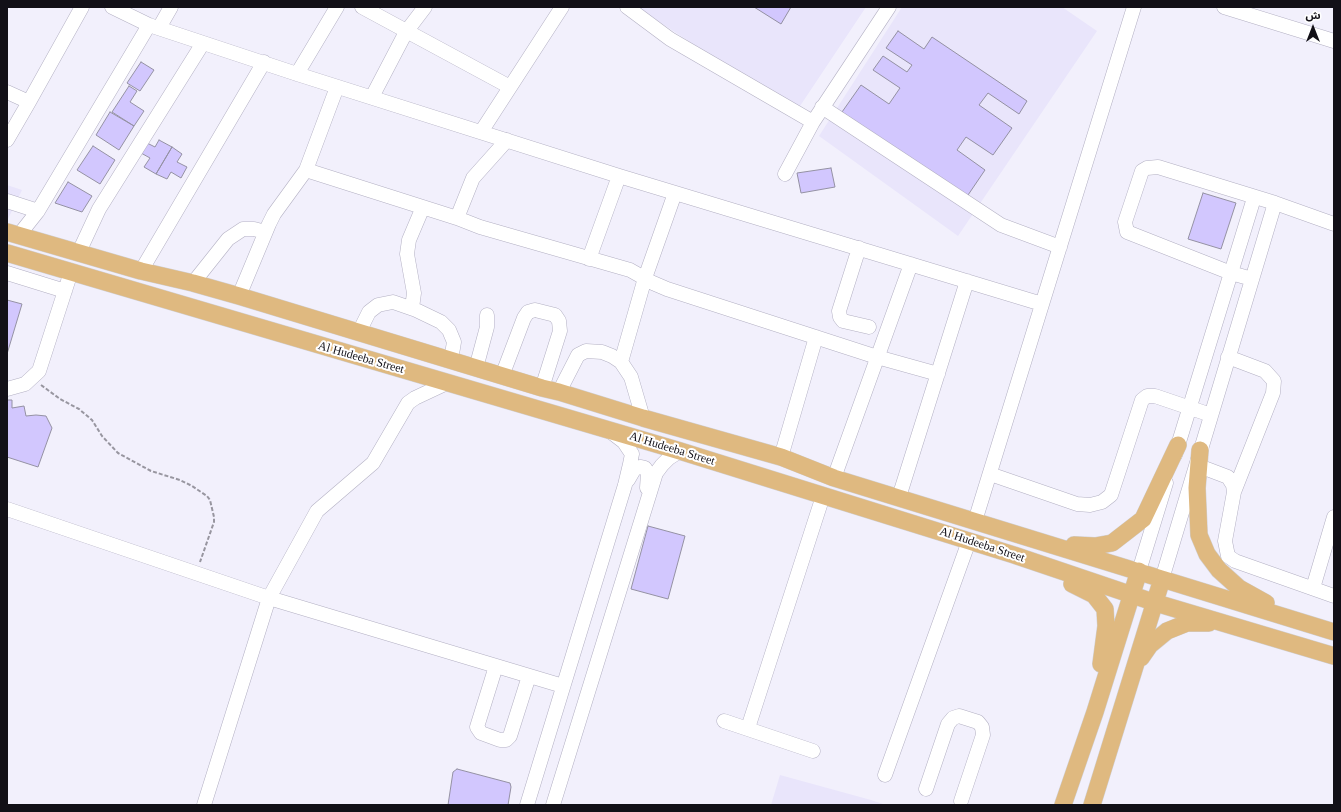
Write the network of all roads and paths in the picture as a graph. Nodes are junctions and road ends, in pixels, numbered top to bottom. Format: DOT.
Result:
graph roads {
  1 [pos="82,7"];
  2 [pos="112,7"];
  3 [pos="171,7"];
  4 [pos="337,7"];
  5 [pos="362,7"];
  6 [pos="425,7"];
  7 [pos="562,7"];
  8 [pos="627,7"];
  9 [pos="889,7"];
  10 [pos="1134,7"];
  11 [pos="1224,7"];
  12 [pos="154,26"];
  13 [pos="406,32"];
  14 [pos="1334,41"];
  15 [pos="203,43"];
  16 [pos="264,62"];
  17 [pos="297,74"];
  18 [pos="337,87"];
  19 [pos="510,87"];
  20 [pos="7,92"];
  21 [pos="372,97"];
  22 [pos="29,102"];
  23 [pos="822,107"];
  24 [pos="813,122"];
  25 [pos="481,132"];
  26 [pos="7,140"];
  27 [pos="508,140"];
  28 [pos="306,170"];
  29 [pos="785,174"];
  30 [pos="619,176"];
  31 [pos="676,193"];
  32 [pos="1254,198"];
  33 [pos="7,201"];
  34 [pos="1275,204"];
  35 [pos="423,207"];
  36 [pos="38,211"];
  37 [pos="457,218"];
  38 [pos="1334,224"];
  39 [pos="265,232"];
  40 [pos="13,233"];
  41 [pos="1060,247"];
  42 [pos="859,248"];
  43 [pos="79,252"];
  44 [pos="7,253"];
  45 [pos="589,259"];
  46 [pos="911,264"];
  47 [pos="141,271"];
  48 [pos="71,272"];
  49 [pos="7,273"];
  50 [pos="1231,273"];
  51 [pos="645,278"];
  52 [pos="1252,279"];
  53 [pos="967,281"];
  54 [pos="194,283"];
  55 [pos="65,291"];
  56 [pos="239,296"];
  57 [pos="1042,304"];
  58 [pos="412,308"];
  59 [pos="486,315"];
  60 [pos="869,328"];
  61 [pos="359,332"];
  62 [pos="816,338"];
  63 [pos="877,357"];
  64 [pos="1228,357"];
  65 [pos="451,360"];
  66 [pos="621,362"];
  67 [pos="476,368"];
  68 [pos="938,374"];
  69 [pos="502,376"];
  70 [pos="32,378"];
  71 [pos="447,383"];
  72 [pos="542,388"];
  73 [pos="7,389"];
  74 [pos="559,392"];
  75 [pos="1189,408"];
  76 [pos="1211,415"];
  77 [pos="643,418"];
  78 [pos="609,430"];
  79 [pos="1178,445"];
  80 [pos="680,451"];
  81 [pos="780,457"];
  82 [pos="1199,458"];
  83 [pos="990,474"];
  84 [pos="834,478"];
  85 [pos="625,485"];
  86 [pos="1234,492"];
  87 [pos="823,496"];
  88 [pos="899,497"];
  89 [pos="646,507"];
  90 [pos="7,509"];
  91 [pos="1334,517"];
  92 [pos="975,521"];
  93 [pos="969,541"];
  94 [pos="1048,543"];
  95 [pos="1014,556"];
  96 [pos="1139,572"];
  97 [pos="196,574"];
  98 [pos="1162,579"];
  99 [pos="1313,588"];
  100 [pos="1131,594"];
  101 [pos="1334,596"];
  102 [pos="269,598"];
  103 [pos="1156,603"];
  104 [pos="1302,622"];
  105 [pos="1226,623"];
  106 [pos="1334,632"];
  107 [pos="1334,656"];
  108 [pos="496,666"];
  109 [pos="1135,666"];
  110 [pos="529,676"];
  111 [pos="563,686"];
  112 [pos="1094,712"];
  113 [pos="724,721"];
  114 [pos="748,728"];
  115 [pos="813,750"];
  116 [pos="885,775"];
  117 [pos="926,789"];
  118 [pos="961,801"];
  119 [pos="1063,804"];
  120 [pos="204,805"];
  121 [pos="527,805"];
  122 [pos="553,805"];
  123 [pos="1085,805"];
  124 [pos="1092,805"];
  1 -- 22 [label="street"];
  2 -- 12 [label="street"];
  3 -- 12 [label="street"];
  4 -- 17 [label="street"];
  5 -- 13 [label="street"];
  6 -- 13 [label="street"];
  7 -- 19 [label="street"];
  8 -- 24 [label="street"];
  9 -- 23 [label="street"];
  10 -- 41 [label="street"];
  11 -- 14 [label="street"];
  12 -- 15 [label="street"];
  12 -- 36 [label="street"];
  13 -- 19 [label="street"];
  13 -- 21 [label="street"];
  15 -- 16 [label="street"];
  15 -- 43 [label="street"];
  16 -- 17 [label="street"];
  16 -- 47 [label="street"];
  17 -- 18 [label="street"];
  18 -- 21 [label="street"];
  18 -- 28 [label="street"];
  19 -- 25 [label="street"];
  20 -- 22 [label="street"];
  21 -- 25 [label="street"];
  22 -- 26 [label="street"];
  23 -- 24 [label="street"];
  23 -- 41 [label="street"];
  24 -- 29 [label="street"];
  25 -- 27 [label="street"];
  27 -- 30 [label="street"];
  27 -- 37 [label="street"];
  28 -- 35 [label="street"];
  28 -- 39 [label="street"];
  30 -- 31 [label="street"];
  30 -- 45 [label="street"];
  31 -- 42 [label="street"];
  31 -- 51 [label="street"];
  32 -- 34 [label="street"];
  32 -- 50 [label="street"];
  32 -- 50 [label="street"];
  33 -- 36 [label="street"];
  34 -- 38 [label="street"];
  34 -- 52 [label="street"];
  35 -- 37 [label="street"];
  35 -- 58 [label="street"];
  36 -- 40 [label="street"];
  37 -- 45 [label="street"];
  39 -- 54 [label="street"];
  39 -- 56 [label="street"];
  40 -- 43 [label="main road, Al Hudeeba Street"];
  41 -- 57 [label="street"];
  42 -- 46 [label="street"];
  42 -- 60 [label="street"];
  43 -- 47 [label="main road, Al Hudeeba Street"];
  44 -- 48 [label="main road, Al Hudeeba Street"];
  45 -- 51 [label="street"];
  46 -- 53 [label="street"];
  46 -- 63 [label="street"];
  47 -- 54 [label="main road, Al Hudeeba Street"];
  48 -- 55 [label="street"];
  48 -- 71 [label="main road, Al Hudeeba Street"];
  49 -- 55 [label="street"];
  50 -- 52 [label="street"];
  50 -- 75 [label="street"];
  51 -- 62 [label="street"];
  51 -- 66 [label="street"];
  52 -- 64 [label="street"];
  53 -- 57 [label="street"];
  53 -- 68 [label="street"];
  54 -- 56 [label="main road, Al Hudeeba Street"];
  55 -- 70 [label="street"];
  56 -- 61 [label="main road, Al Hudeeba Street"];
  57 -- 83 [label="street"];
  58 -- 61 [label="street"];
  58 -- 65 [label="street"];
  59 -- 67 [label="street"];
  61 -- 65 [label="main road, Al Hudeeba Street"];
  62 -- 63 [label="street"];
  62 -- 81 [label="street"];
  63 -- 68 [label="street"];
  63 -- 84 [label="street"];
  64 -- 76 [label="street"];
  64 -- 86 [label="street"];
  65 -- 67 [label="main road, Al Hudeeba Street"];
  66 -- 74 [label="street"];
  66 -- 77 [label="street"];
  67 -- 69 [label="main road, Al Hudeeba Street"];
  68 -- 88 [label="street"];
  69 -- 72 [label="main road, Al Hudeeba Street"];
  69 -- 72 [label="street"];
  70 -- 73 [label="street"];
  70 -- 97 [label="path"];
  71 -- 78 [label="main road, Al Hudeeba Street"];
  71 -- 102 [label="street"];
  72 -- 74 [label="main road, Al Hudeeba Street"];
  74 -- 77 [label="main road, Al Hudeeba Street"];
  75 -- 76 [label="street"];
  75 -- 79 [label="street"];
  75 -- 83 [label="street"];
  76 -- 82 [label="street"];
  77 -- 81 [label="main road, Al Hudeeba Street"];
  78 -- 80 [label="main road, Al Hudeeba Street"];
  78 -- 85 [label="street"];
  79 -- 94 [label="main road"];
  79 -- 96 [label="street"];
  80 -- 87 [label="main road, Al Hudeeba Street"];
  80 -- 89 [label="street"];
  81 -- 84 [label="main road, Al Hudeeba Street"];
  82 -- 86 [label="street"];
  82 -- 98 [label="street"];
  82 -- 104 [label="main road"];
  83 -- 92 [label="street"];
  84 -- 88 [label="main road, Al Hudeeba Street"];
  85 -- 89 [label="street"];
  85 -- 111 [label="street"];
  86 -- 99 [label="street"];
  87 -- 93 [label="main road, Al Hudeeba Street"];
  87 -- 114 [label="street"];
  88 -- 92 [label="main road, Al Hudeeba Street"];
  89 -- 122 [label="street"];
  90 -- 97 [label="street"];
  91 -- 99 [label="street"];
  92 -- 94 [label="main road, Al Hudeeba Street"];
  93 -- 95 [label="main road, Al Hudeeba Street"];
  93 -- 116 [label="street"];
  94 -- 96 [label="main road, Al Hudeeba Street"];
  95 -- 100 [label="main road, Al Hudeeba Street"];
  95 -- 112 [label="main road"];
  96 -- 98 [label="main road, Al Hudeeba Street"];
  96 -- 100 [label="main road"];
  97 -- 102 [label="street"];
  98 -- 103 [label="main road"];
  98 -- 104 [label="main road, Al Hudeeba Street"];
  99 -- 101 [label="street"];
  100 -- 103 [label="main road, Al Hudeeba Street"];
  100 -- 112 [label="main road"];
  102 -- 108 [label="street"];
  102 -- 120 [label="street"];
  103 -- 105 [label="main road, Al Hudeeba Street"];
  103 -- 109 [label="main road"];
  104 -- 106 [label="main road, Al Hudeeba Street"];
  105 -- 107 [label="main road, Al Hudeeba Street"];
  105 -- 109 [label="main road"];
  108 -- 110 [label="street"];
  108 -- 110 [label="street"];
  109 -- 124 [label="main road"];
  110 -- 111 [label="street"];
  111 -- 121 [label="street"];
  112 -- 119 [label="main road"];
  113 -- 114 [label="street"];
  114 -- 115 [label="street"];
  117 -- 118 [label="street"];
  119 -- 123 [label="main road"];
}
